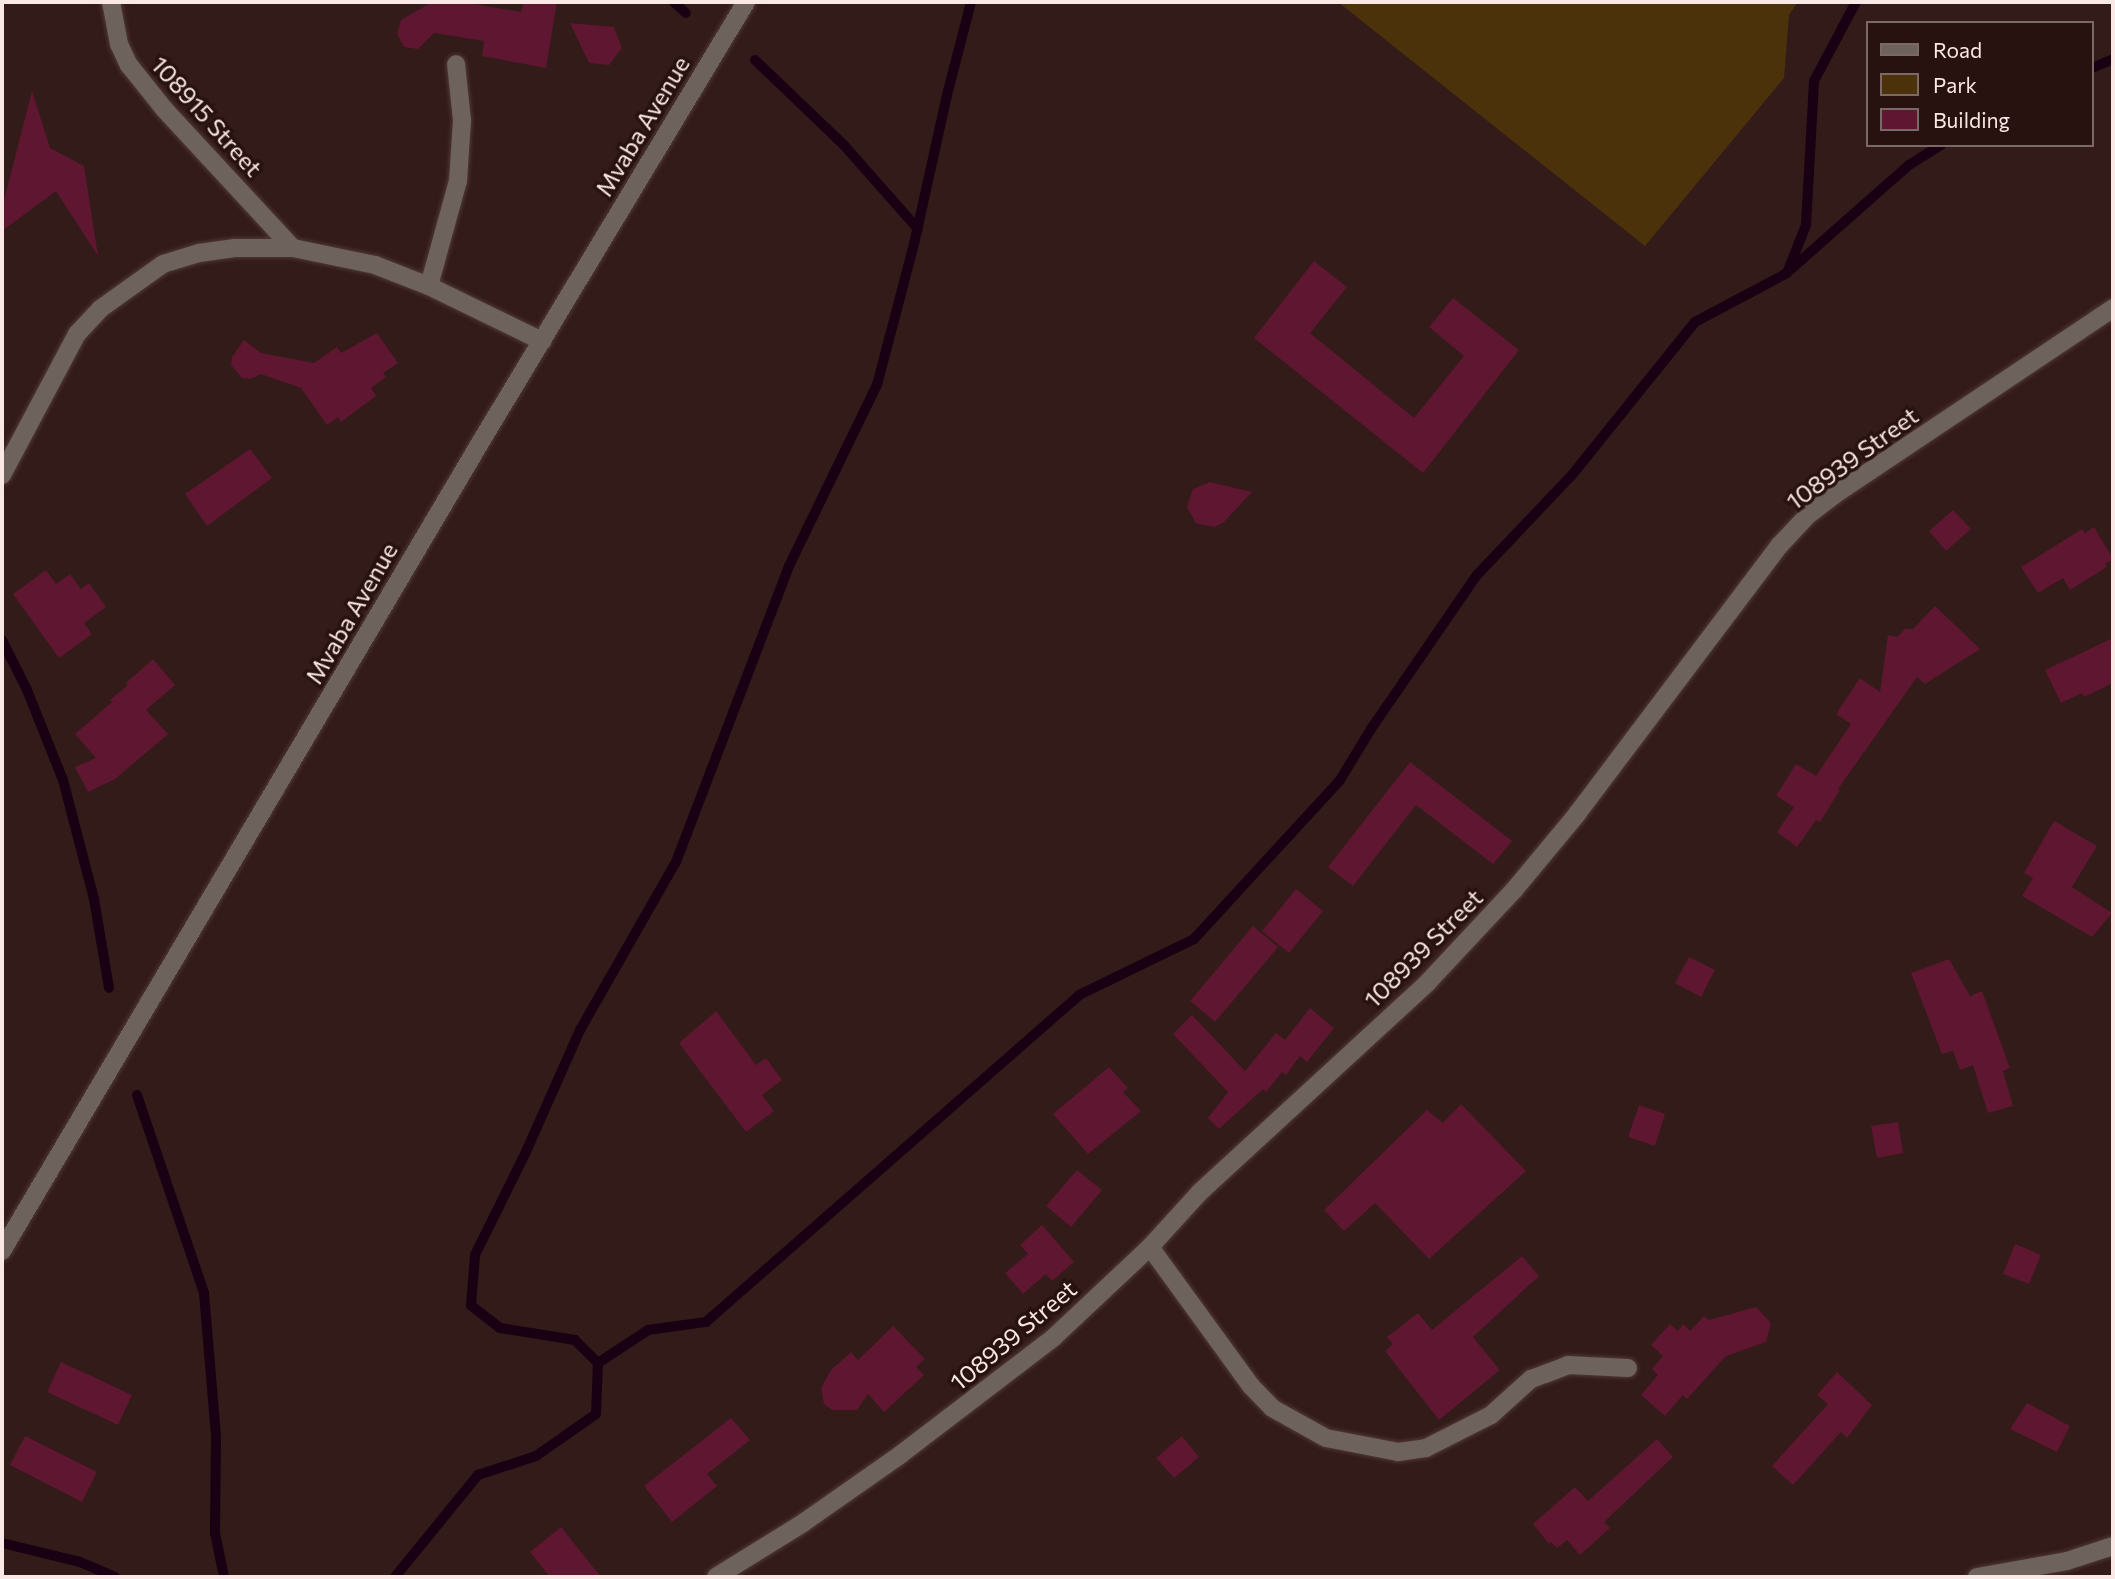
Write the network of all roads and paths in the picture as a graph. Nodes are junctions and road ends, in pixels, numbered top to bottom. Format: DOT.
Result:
graph roads {
  1 [pos="111,2"];
  2 [pos="746,2"];
  3 [pos="456,64"];
  4 [pos="293,247"];
  5 [pos="429,286"];
  6 [pos="2113,308"];
  7 [pos="542,341"];
  8 [pos="2,475"];
  9 [pos="1150,1247"];
  10 [pos="2,1251"];
  11 [pos="1628,1368"];
  12 [pos="2113,1546"];
  13 [pos="716,1577"];
  14 [pos="1977,1577"];
  1 -- 4 [label="street, 108915 Street"];
  2 -- 7 [label="street, Mvaba Avenue"];
  3 -- 5 [label="street"];
  4 -- 5 [label="street"];
  4 -- 8 [label="street"];
  5 -- 7 [label="street"];
  6 -- 9 [label="street, 108939 Street"];
  7 -- 10 [label="street, Mvaba Avenue"];
  9 -- 11 [label="street"];
  9 -- 13 [label="street, 108939 Street"];
  12 -- 14 [label="street"];
}
